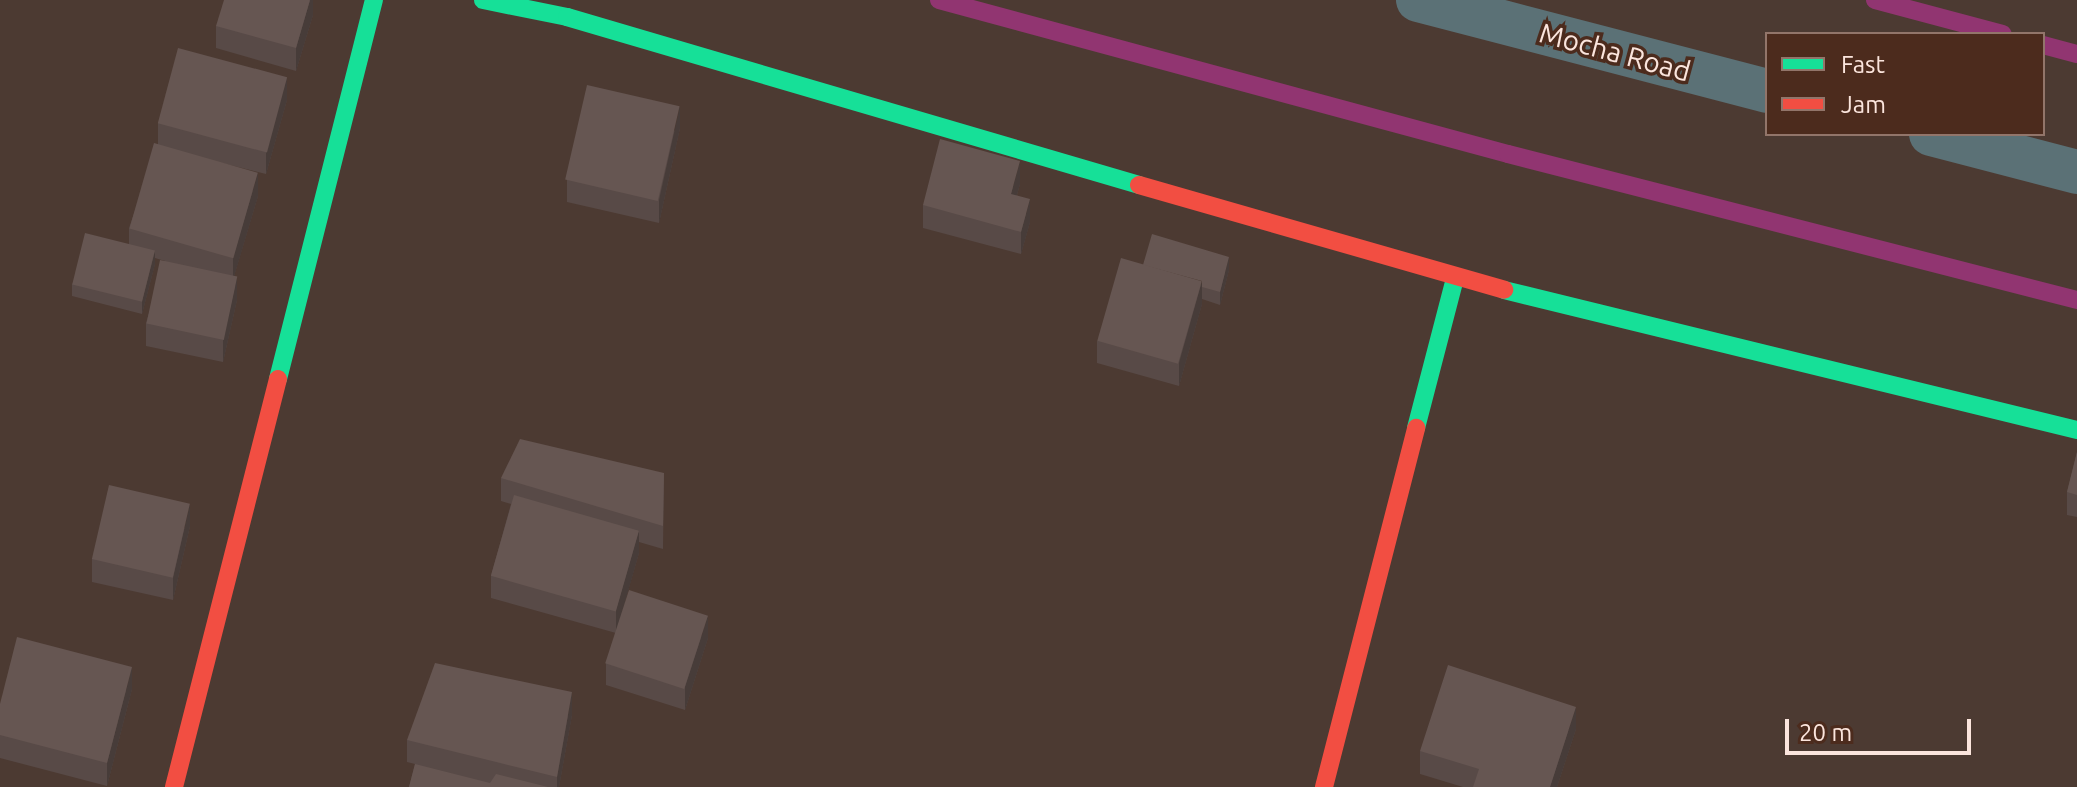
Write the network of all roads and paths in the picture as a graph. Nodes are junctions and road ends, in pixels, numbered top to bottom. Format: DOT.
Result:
graph roads {
  1 [pos="374,0"];
  2 [pos="483,0"];
  3 [pos="1418,0"];
  4 [pos="569,9"];
  5 [pos="1765,90"];
  6 [pos="1939,136"];
  7 [pos="2077,172"];
  8 [pos="1455,278"];
  9 [pos="2077,430"];
  10 [pos="174,787"];
  11 [pos="1324,787"];
  1 -- 10 [label="street"];
  2 -- 4 [label="street"];
  3 -- 5 [label="street, Mocha Road"];
  4 -- 8 [label="street"];
  6 -- 7 [label="street"];
  8 -- 9 [label="street"];
  8 -- 11 [label="street"];
}
